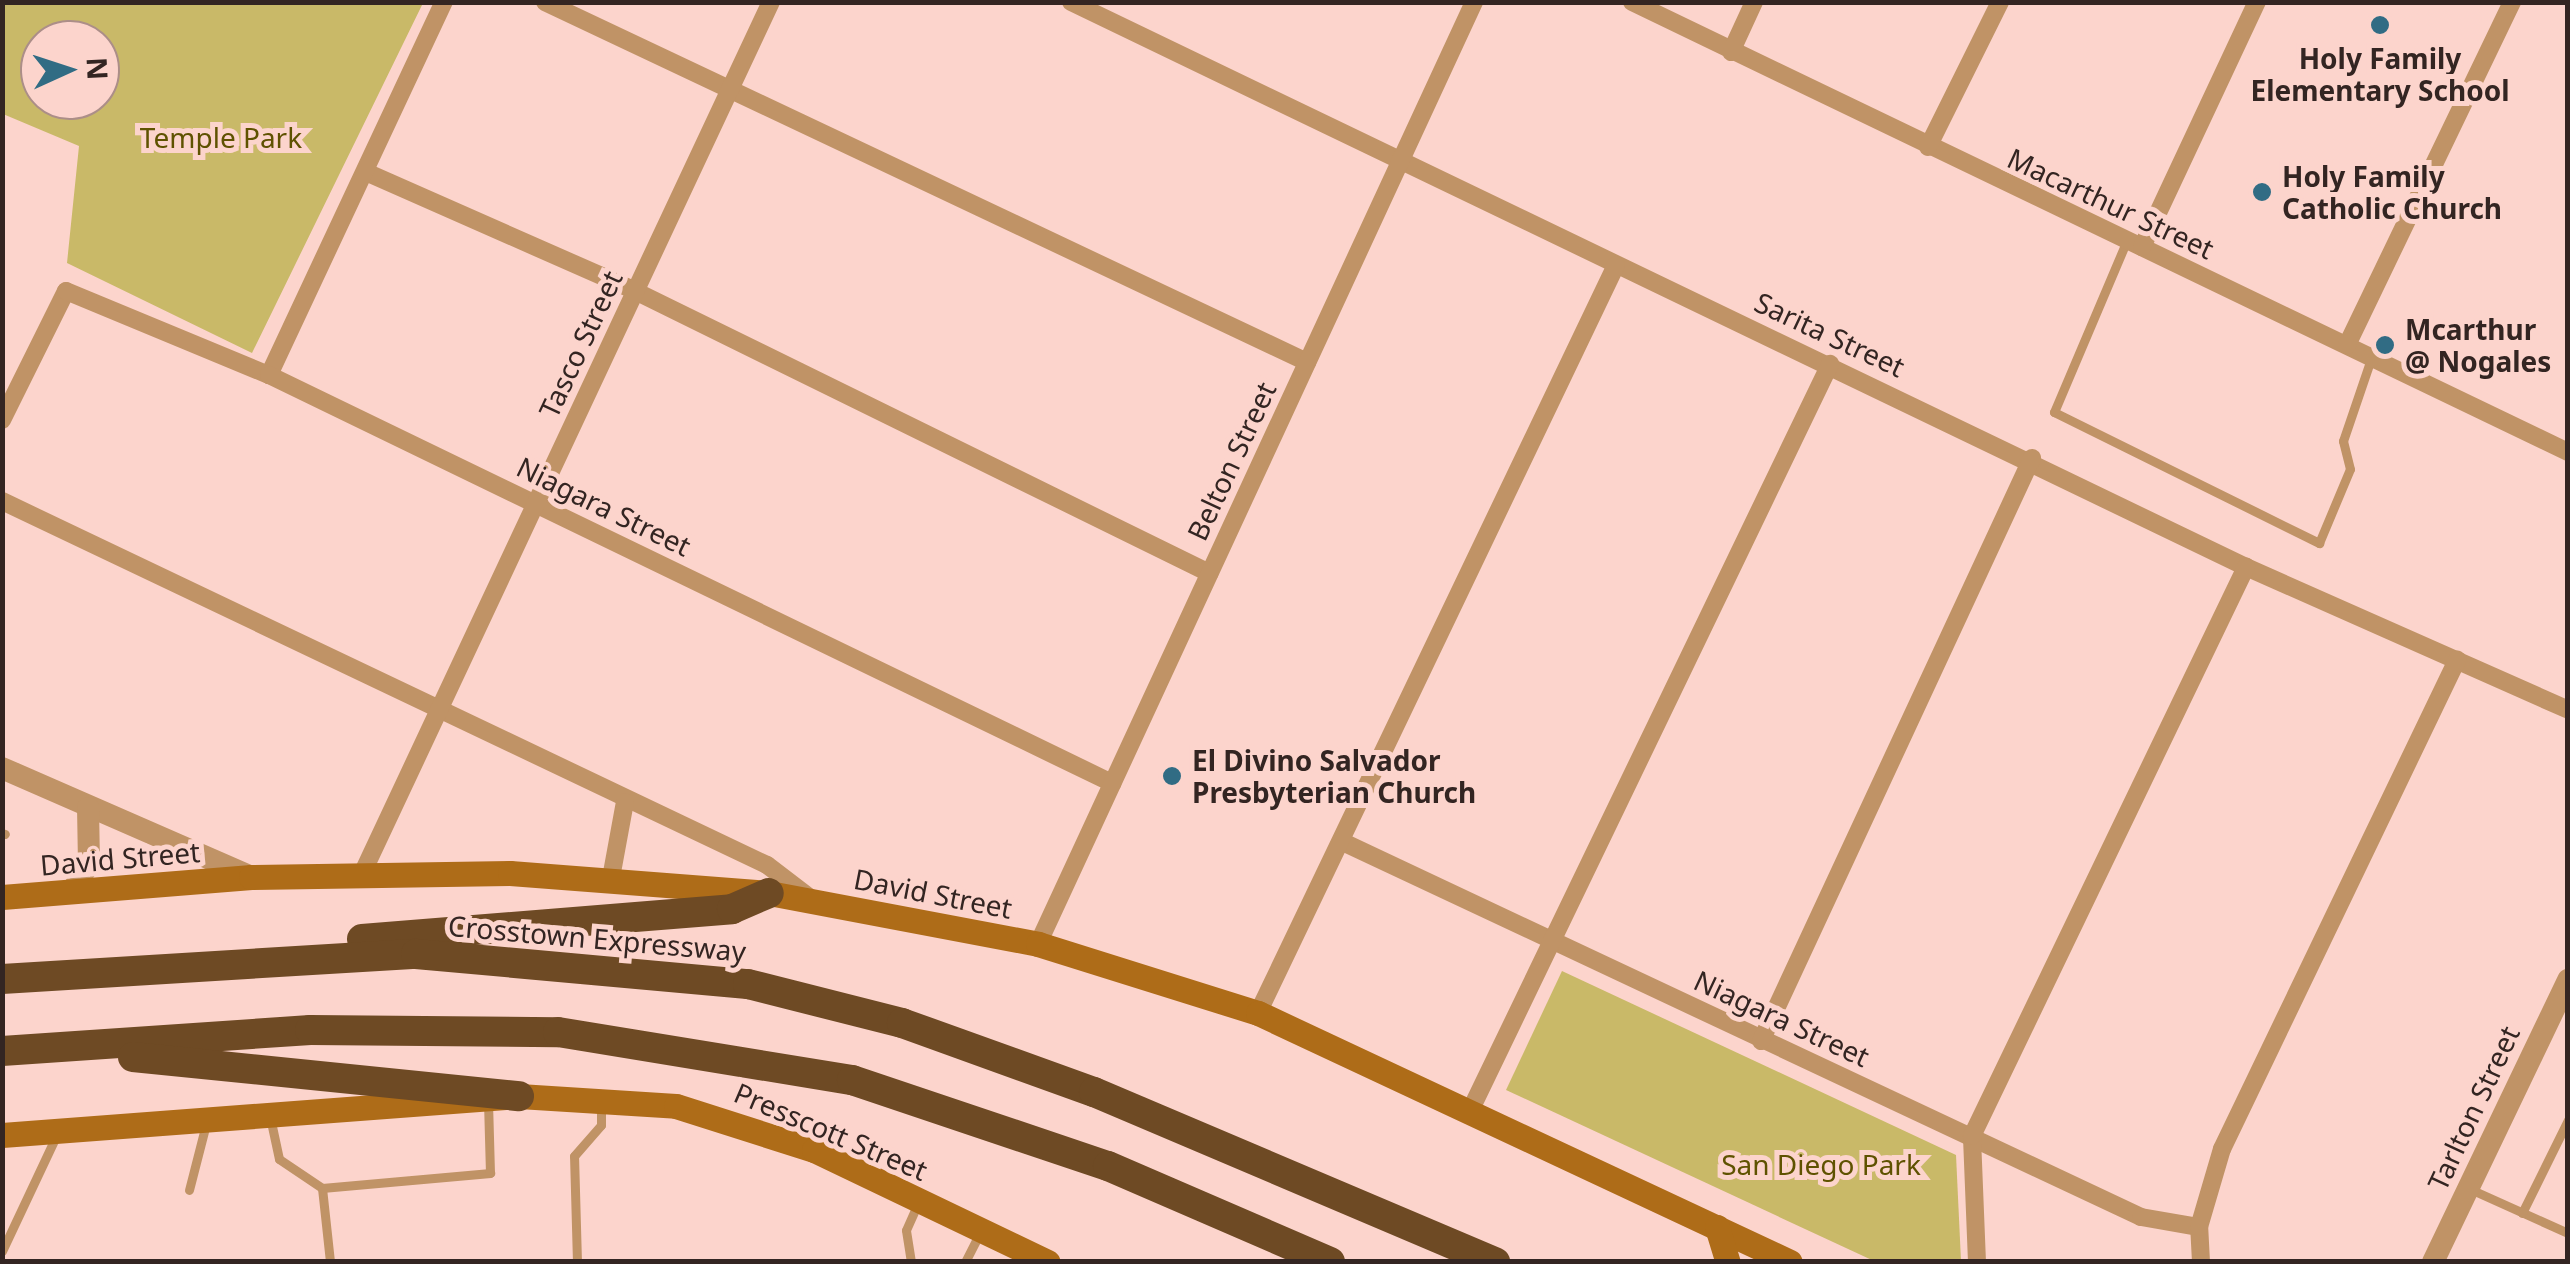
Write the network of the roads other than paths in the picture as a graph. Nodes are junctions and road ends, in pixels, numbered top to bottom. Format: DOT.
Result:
graph roads {
  1 [pos="444,2"];
  2 [pos="545,2"];
  3 [pos="771,2"];
  4 [pos="1071,2"];
  5 [pos="1474,2"];
  6 [pos="1632,2"];
  7 [pos="1754,2"];
  8 [pos="2000,2"];
  9 [pos="2257,2"];
  10 [pos="2512,2"];
  11 [pos="1731,52"];
  12 [pos="734,92"];
  13 [pos="1928,147"];
  14 [pos="1406,159"];
  15 [pos="368,173"];
  16 [pos="2134,244"];
  17 [pos="1616,264"];
  18 [pos="635,292"];
  19 [pos="2347,345"];
  20 [pos="2372,356"];
  21 [pos="1307,362"];
  22 [pos="1830,364"];
  23 [pos="269,375"];
  24 [pos="2,420"];
  25 [pos="2565,445"];
  26 [pos="2032,458"];
  27 [pos="2,501"];
  28 [pos="536,504"];
  29 [pos="2246,566"];
  30 [pos="1209,573"];
  31 [pos="2458,660"];
  32 [pos="2568,710"];
  33 [pos="440,711"];
  34 [pos="2,768"];
  35 [pos="1112,782"];
  36 [pos="625,802"];
  37 [pos="88,808"];
  38 [pos="1347,844"];
  39 [pos="362,872"];
  40 [pos="251,877"];
  41 [pos="611,878"];
  42 [pos="72,892"];
  43 [pos="769,892"];
  44 [pos="2,897"];
  45 [pos="815,901"];
  46 [pos="1550,936"];
  47 [pos="1038,944"];
  48 [pos="182,963"];
  49 [pos="2,980"];
  50 [pos="2568,980"];
  51 [pos="1258,1013"];
  52 [pos="1761,1040"];
  53 [pos="14,1050"];
  54 [pos="488,1095"];
  55 [pos="519,1096"];
  56 [pos="601,1098"];
  57 [pos="1472,1107"];
  58 [pos="270,1117"];
  59 [pos="2568,1120"];
  60 [pos="206,1122"];
  61 [pos="58,1132"];
  62 [pos="2,1135"];
  63 [pos="1972,1136"];
  64 [pos="2556,1144"];
  65 [pos="2568,1150"];
  66 [pos="322,1188"];
  67 [pos="2468,1188"];
  68 [pos="189,1190"];
  69 [pos="919,1200"];
  70 [pos="2522,1213"];
  71 [pos="1717,1227"];
  72 [pos="2199,1228"];
  73 [pos="981,1230"];
  74 [pos="2568,1234"];
  75 [pos="2,1251"];
  76 [pos="330,1262"];
  77 [pos="577,1262"];
  78 [pos="912,1262"];
  79 [pos="965,1262"];
  80 [pos="1048,1262"];
  81 [pos="1330,1262"];
  82 [pos="1495,1262"];
  83 [pos="1728,1262"];
  84 [pos="1790,1262"];
  85 [pos="1978,1262"];
  86 [pos="2201,1262"];
  87 [pos="2434,1262"];
  1 -- 15 [label="street"];
  2 -- 12 [label="street"];
  3 -- 12 [label="street, Tasco Street"];
  4 -- 14 [label="street, Sarita Street"];
  5 -- 14 [label="street, Belton Street"];
  6 -- 11 [label="street, Macarthur Street"];
  7 -- 11 [label="street"];
  8 -- 13 [label="street"];
  9 -- 16 [label="street"];
  10 -- 19 [label="street"];
  11 -- 13 [label="street, Macarthur Street"];
  12 -- 18 [label="street, Tasco Street"];
  12 -- 21 [label="street"];
  13 -- 16 [label="street, Macarthur Street"];
  14 -- 17 [label="street, Sarita Street"];
  14 -- 21 [label="street, Belton Street"];
  15 -- 18 [label="street"];
  15 -- 23 [label="street"];
  16 -- 19 [label="street, Macarthur Street"];
  16 -- 20 [label="lane"];
  17 -- 22 [label="street, Sarita Street"];
  17 -- 38 [label="street"];
  18 -- 28 [label="street, Tasco Street"];
  18 -- 30 [label="street"];
  19 -- 20 [label="street, Macarthur Street"];
  20 -- 25 [label="street, Macarthur Street"];
  21 -- 30 [label="street, Belton Street"];
  22 -- 26 [label="street, Sarita Street"];
  22 -- 46 [label="street"];
  23 -- 24 [label="street, Niagara Street"];
  23 -- 28 [label="street, Niagara Street"];
  26 -- 29 [label="street, Sarita Street"];
  26 -- 52 [label="street"];
  27 -- 33 [label="street"];
  28 -- 33 [label="street, Tasco Street"];
  28 -- 35 [label="street, Niagara Street"];
  29 -- 31 [label="street, Sarita Street"];
  29 -- 63 [label="street"];
  30 -- 35 [label="street, Belton Street"];
  31 -- 32 [label="street, Sarita Street"];
  31 -- 72 [label="street"];
  33 -- 36 [label="street"];
  33 -- 39 [label="street, Tasco Street"];
  34 -- 37 [label="street"];
  35 -- 47 [label="street, Belton Street"];
  36 -- 41 [label="street"];
  36 -- 45 [label="street"];
  37 -- 40 [label="street"];
  37 -- 42 [label="street"];
  38 -- 46 [label="street, Niagara Street"];
  38 -- 51 [label="street"];
  39 -- 40 [label="main road, David Street"];
  39 -- 41 [label="main road, David Street"];
  40 -- 42 [label="main road, David Street"];
  41 -- 43 [label="main road, David Street"];
  42 -- 44 [label="main road, David Street"];
  43 -- 45 [label="main road, David Street"];
  43 -- 48 [label="highway"];
  45 -- 47 [label="main road, David Street"];
  46 -- 52 [label="street, Niagara Street"];
  46 -- 57 [label="street"];
  47 -- 51 [label="main road, David Street"];
  48 -- 49 [label="highway, Crosstown Expressway"];
  48 -- 82 [label="highway, Crosstown Expressway"];
  50 -- 67 [label="street, Tarlton Street"];
  51 -- 57 [label="main road, David Street"];
  52 -- 63 [label="street, Niagara Street"];
  53 -- 54 [label="highway"];
  53 -- 81 [label="highway"];
  54 -- 55 [label="highway"];
  54 -- 58 [label="main road"];
  54 -- 66 [label="lane"];
  55 -- 56 [label="main road, Presscott Street"];
  56 -- 69 [label="main road, Presscott Street"];
  56 -- 77 [label="lane"];
  57 -- 71 [label="main road, David Street"];
  58 -- 60 [label="main road"];
  58 -- 66 [label="lane"];
  59 -- 64 [label="lane"];
  60 -- 61 [label="main road"];
  60 -- 68 [label="lane"];
  61 -- 62 [label="main road"];
  61 -- 75 [label="lane"];
  63 -- 72 [label="street, Niagara Street"];
  63 -- 85 [label="street"];
  64 -- 65 [label="lane"];
  64 -- 70 [label="lane"];
  66 -- 76 [label="lane"];
  67 -- 70 [label="lane"];
  67 -- 87 [label="street, Tarlton Street"];
  69 -- 73 [label="main road, Presscott Street"];
  69 -- 78 [label="lane"];
  70 -- 74 [label="lane"];
  71 -- 83 [label="main road"];
  71 -- 84 [label="main road, David Street"];
  72 -- 86 [label="street"];
  73 -- 79 [label="lane"];
  73 -- 80 [label="main road, Presscott Street"];
}
